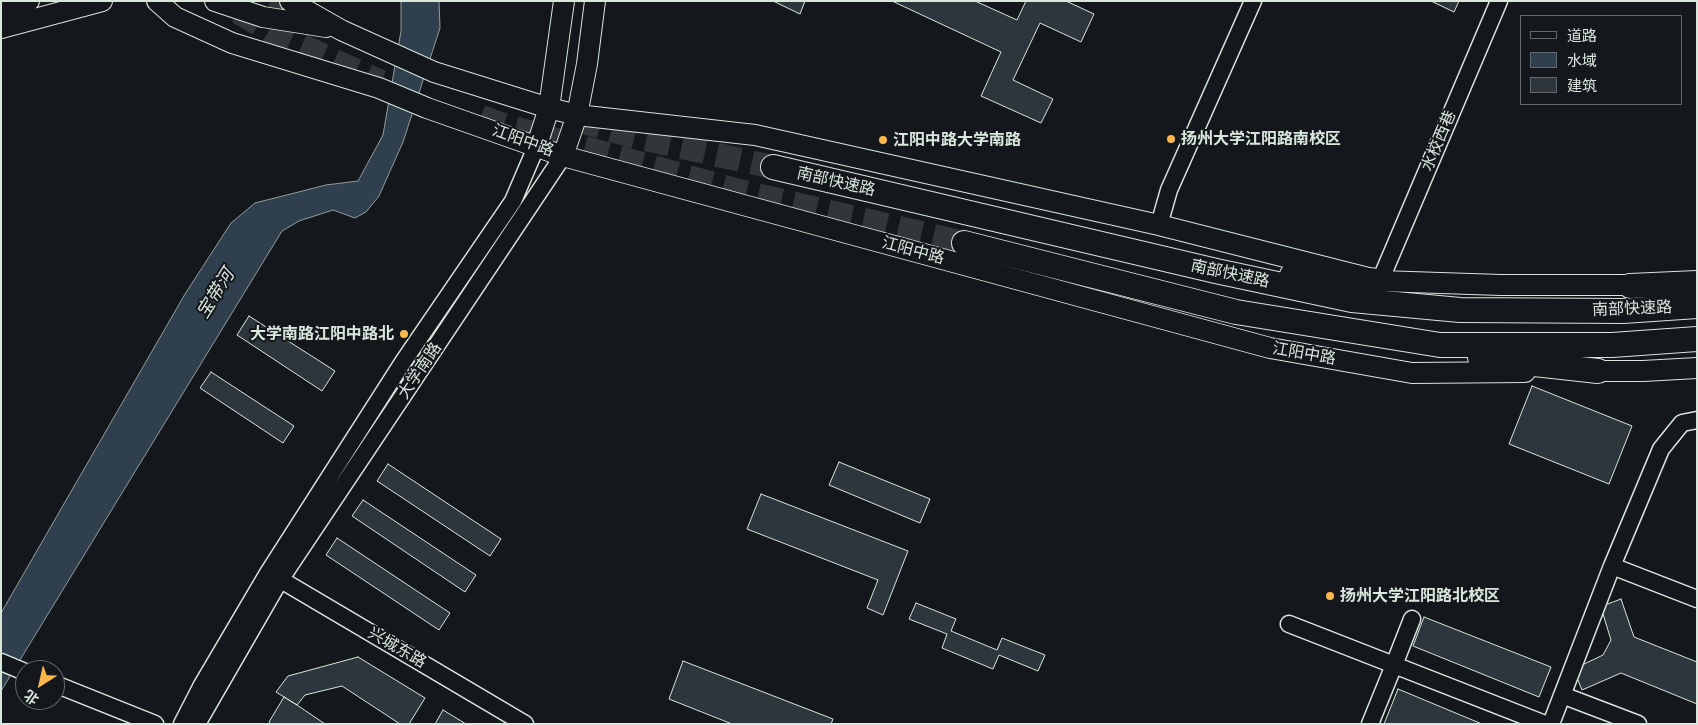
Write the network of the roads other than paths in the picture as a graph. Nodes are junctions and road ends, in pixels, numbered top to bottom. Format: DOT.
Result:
graph roads {
  1 [pos="29,1"];
  2 [pos="102,1"];
  3 [pos="157,1"];
  4 [pos="215,1"];
  5 [pos="290,1"];
  6 [pos="564,1"];
  7 [pos="595,1"];
  8 [pos="1253,1"];
  9 [pos="1499,1"];
  10 [pos="1,9"];
  11 [pos="1,28"];
  12 [pos="341,30"];
  13 [pos="549,108"];
  14 [pos="577,115"];
  15 [pos="536,145"];
  16 [pos="564,156"];
  17 [pos="772,167"];
  18 [pos="1000,221"];
  19 [pos="1159,225"];
  20 [pos="964,243"];
  21 [pos="1380,281"];
  22 [pos="1697,282"];
  23 [pos="1630,286"];
  24 [pos="1697,306"];
  25 [pos="1236,312"];
  26 [pos="1697,339"];
  27 [pos="1697,368"];
  28 [pos="1598,371"];
  29 [pos="1697,420"];
  30 [pos="1612,566"];
  31 [pos="274,576"];
  32 [pos="1697,599"];
  33 [pos="1412,620"];
  34 [pos="1289,624"];
  35 [pos="1,662"];
  36 [pos="1394,665"];
  37 [pos="15,668"];
  38 [pos="65,688"];
  39 [pos="1562,695"];
  40 [pos="155,724"];
  41 [pos="182,724"];
  42 [pos="197,724"];
  43 [pos="525,724"];
  44 [pos="1370,724"];
  45 [pos="1545,724"];
  46 [pos="1551,724"];
  47 [pos="1638,724"];
  1 -- 10 [label="main road"];
  2 -- 11 [label="main road"];
  3 -- 15 [label="main road, 江阳中路"];
  4 -- 12 [label="main road"];
  5 -- 12 [label="main road"];
  6 -- 13 [label="main road, 大学南路"];
  7 -- 14 [label="main road, 大学南路"];
  8 -- 19 [label="street"];
  9 -- 21 [label="street, 水校西巷"];
  12 -- 13 [label="main road"];
  13 -- 14 [label="main road"];
  13 -- 15 [label="main road, 大学南路"];
  14 -- 16 [label="main road, 大学南路"];
  14 -- 19 [label="main road"];
  15 -- 16 [label="main road, 江阳中路"];
  15 -- 31 [label="street, 大学南路"];
  16 -- 28 [label="main road, 江阳中路"];
  16 -- 31 [label="street, 大学南路"];
  17 -- 18 [label="highway, 南部快速路"];
  18 -- 21 [label="highway"];
  18 -- 24 [label="highway, 南部快速路"];
  19 -- 21 [label="main road"];
  20 -- 25 [label="highway, 南部快速路"];
  21 -- 23 [label="main road"];
  22 -- 23 [label="highway"];
  25 -- 26 [label="highway, 南部快速路"];
  25 -- 28 [label="highway"];
  27 -- 28 [label="main road, 江阳中路"];
  29 -- 30 [label="street"];
  30 -- 32 [label="street"];
  30 -- 39 [label="street"];
  31 -- 41 [label="street, 大学南路"];
  31 -- 42 [label="street, 大学南路"];
  31 -- 43 [label="street, 兴城东路"];
  33 -- 36 [label="street"];
  34 -- 36 [label="street"];
  35 -- 37 [label="street"];
  36 -- 44 [label="street"];
  36 -- 45 [label="street"];
  38 -- 40 [label="street"];
  39 -- 46 [label="street"];
  39 -- 47 [label="street"];
}
